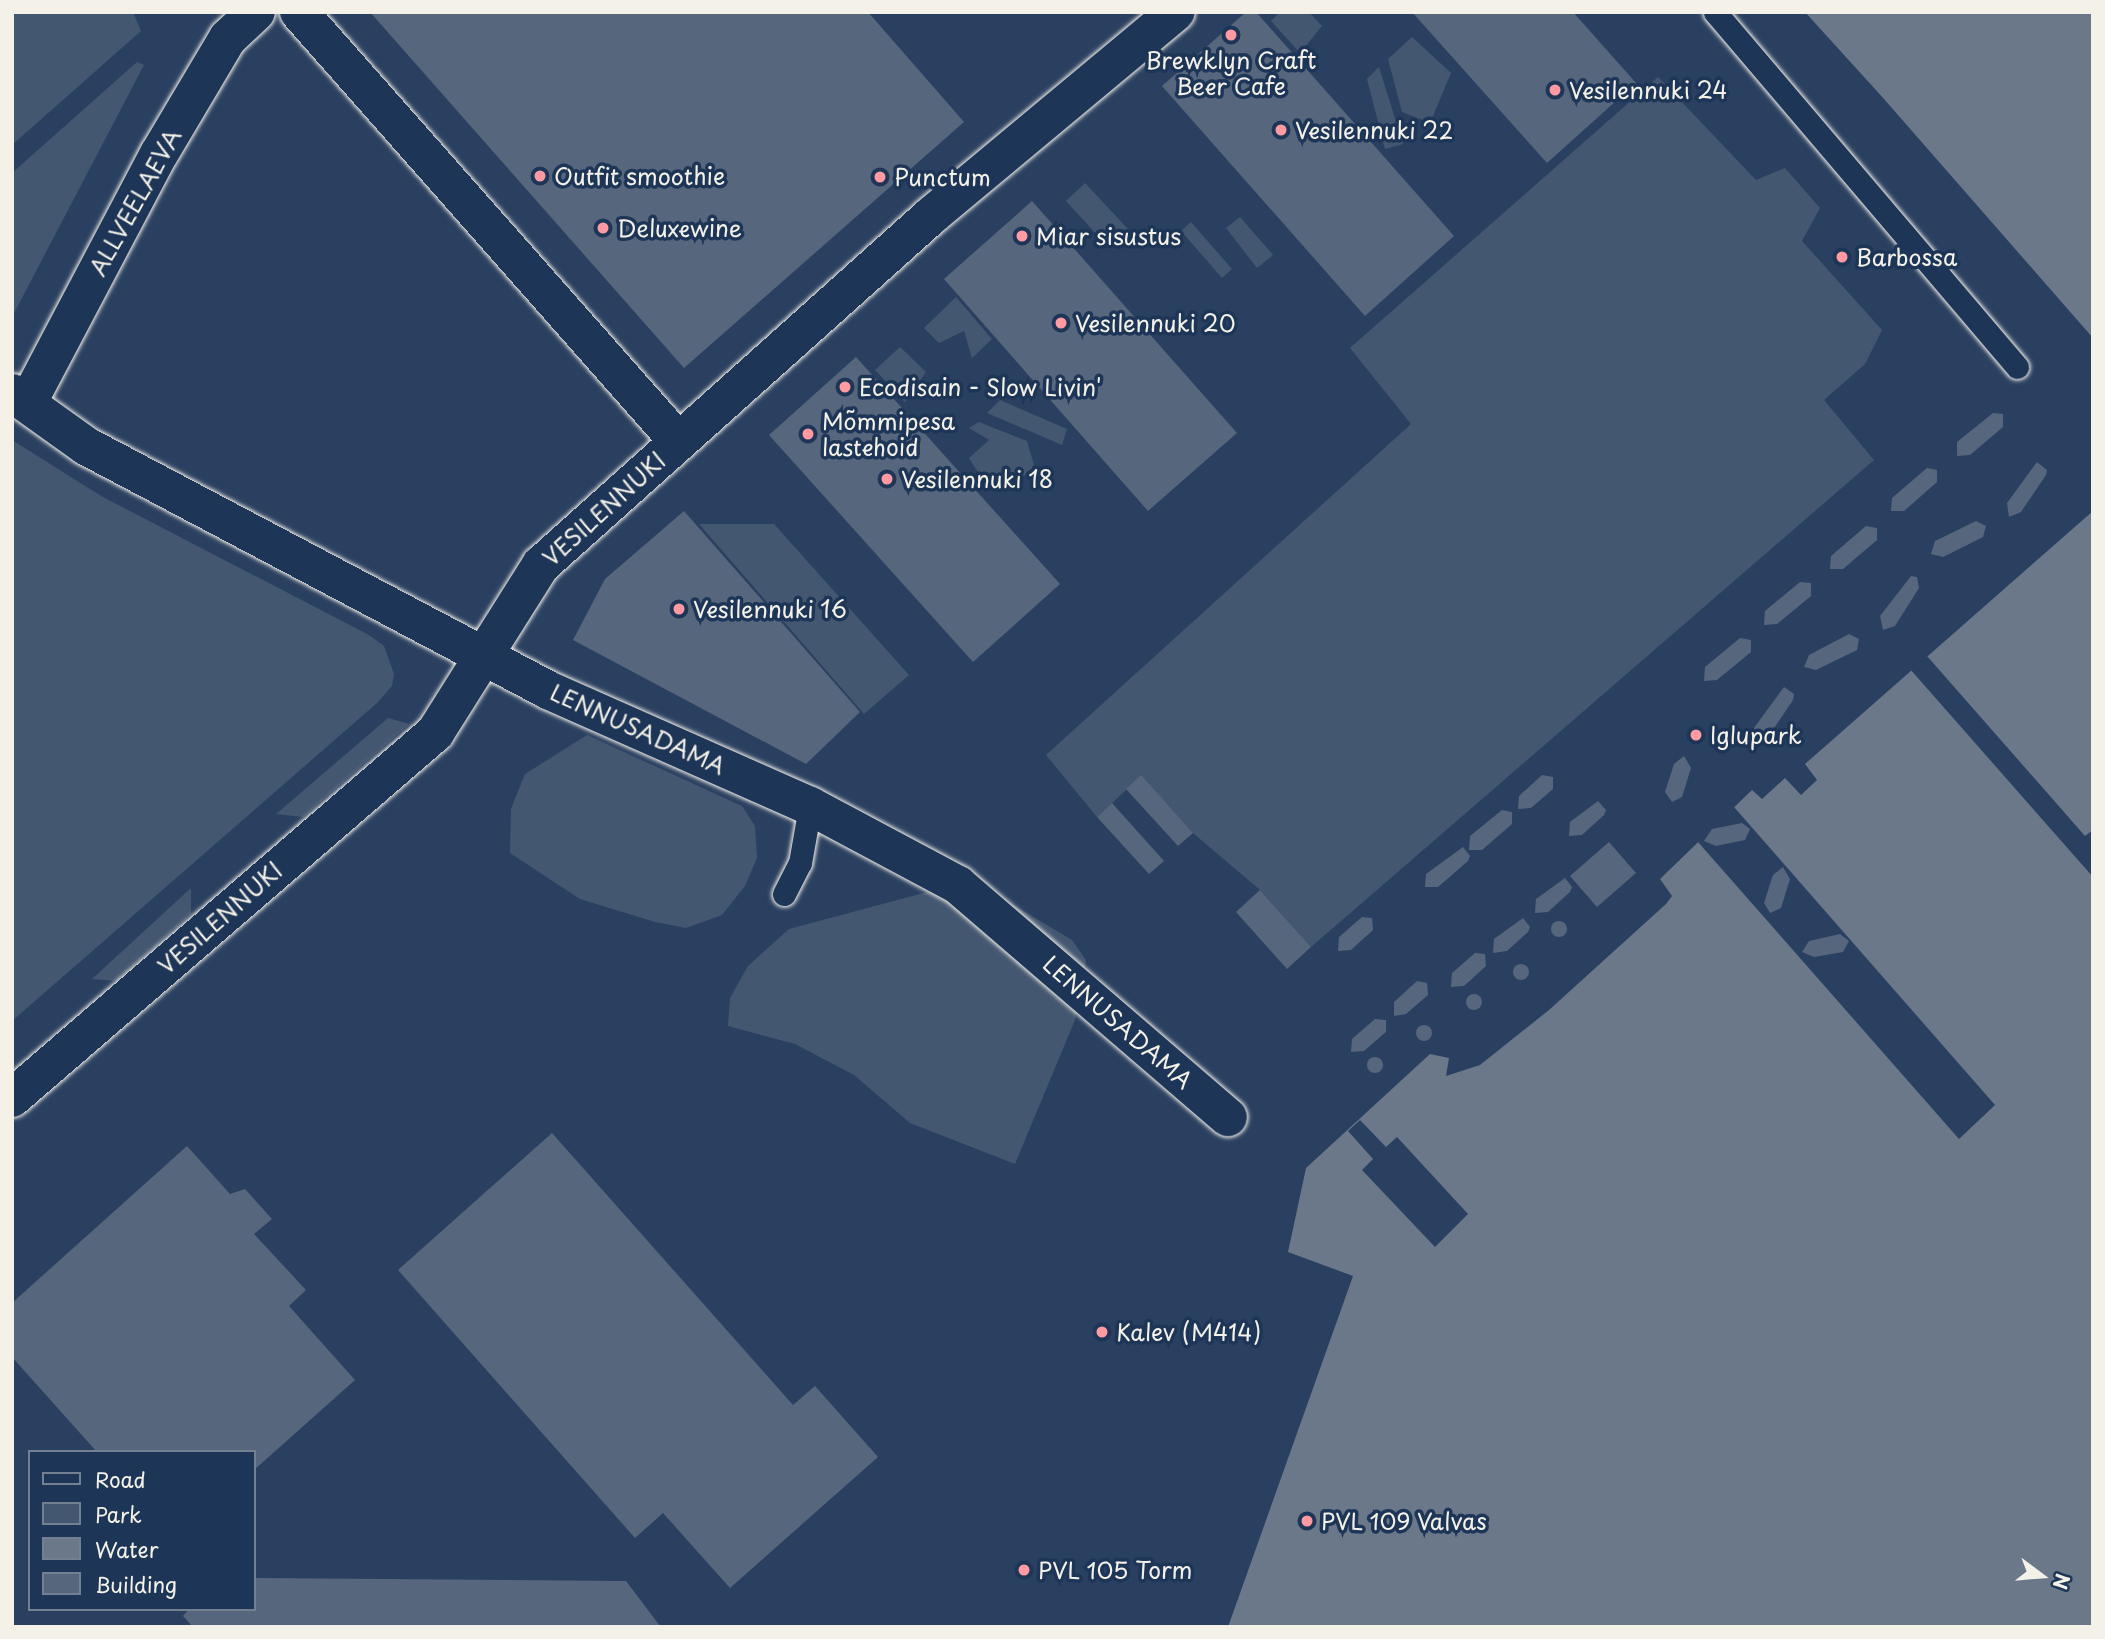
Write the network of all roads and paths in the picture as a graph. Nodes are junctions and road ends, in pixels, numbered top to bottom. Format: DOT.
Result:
graph roads {
  1 [pos="256,12"];
  2 [pos="299,12"];
  3 [pos="1176,12"];
  4 [pos="1715,12"];
  5 [pos="2017,368"];
  6 [pos="20,398"];
  7 [pos="678,442"];
  8 [pos="488,655"];
  9 [pos="810,806"];
  10 [pos="784,894"];
  11 [pos="12,1098"];
  12 [pos="1228,1117"];
  1 -- 6 [label="street, ALLVEELAEVA"];
  2 -- 7 [label="street"];
  3 -- 7 [label="street, VESILENNUKI"];
  4 -- 5 [label="lane"];
  6 -- 8 [label="street, LENNUSADAMA"];
  7 -- 8 [label="street, VESILENNUKI"];
  8 -- 9 [label="street, LENNUSADAMA"];
  8 -- 11 [label="street, VESILENNUKI"];
  9 -- 10 [label="lane"];
  9 -- 12 [label="street, LENNUSADAMA"];
}
